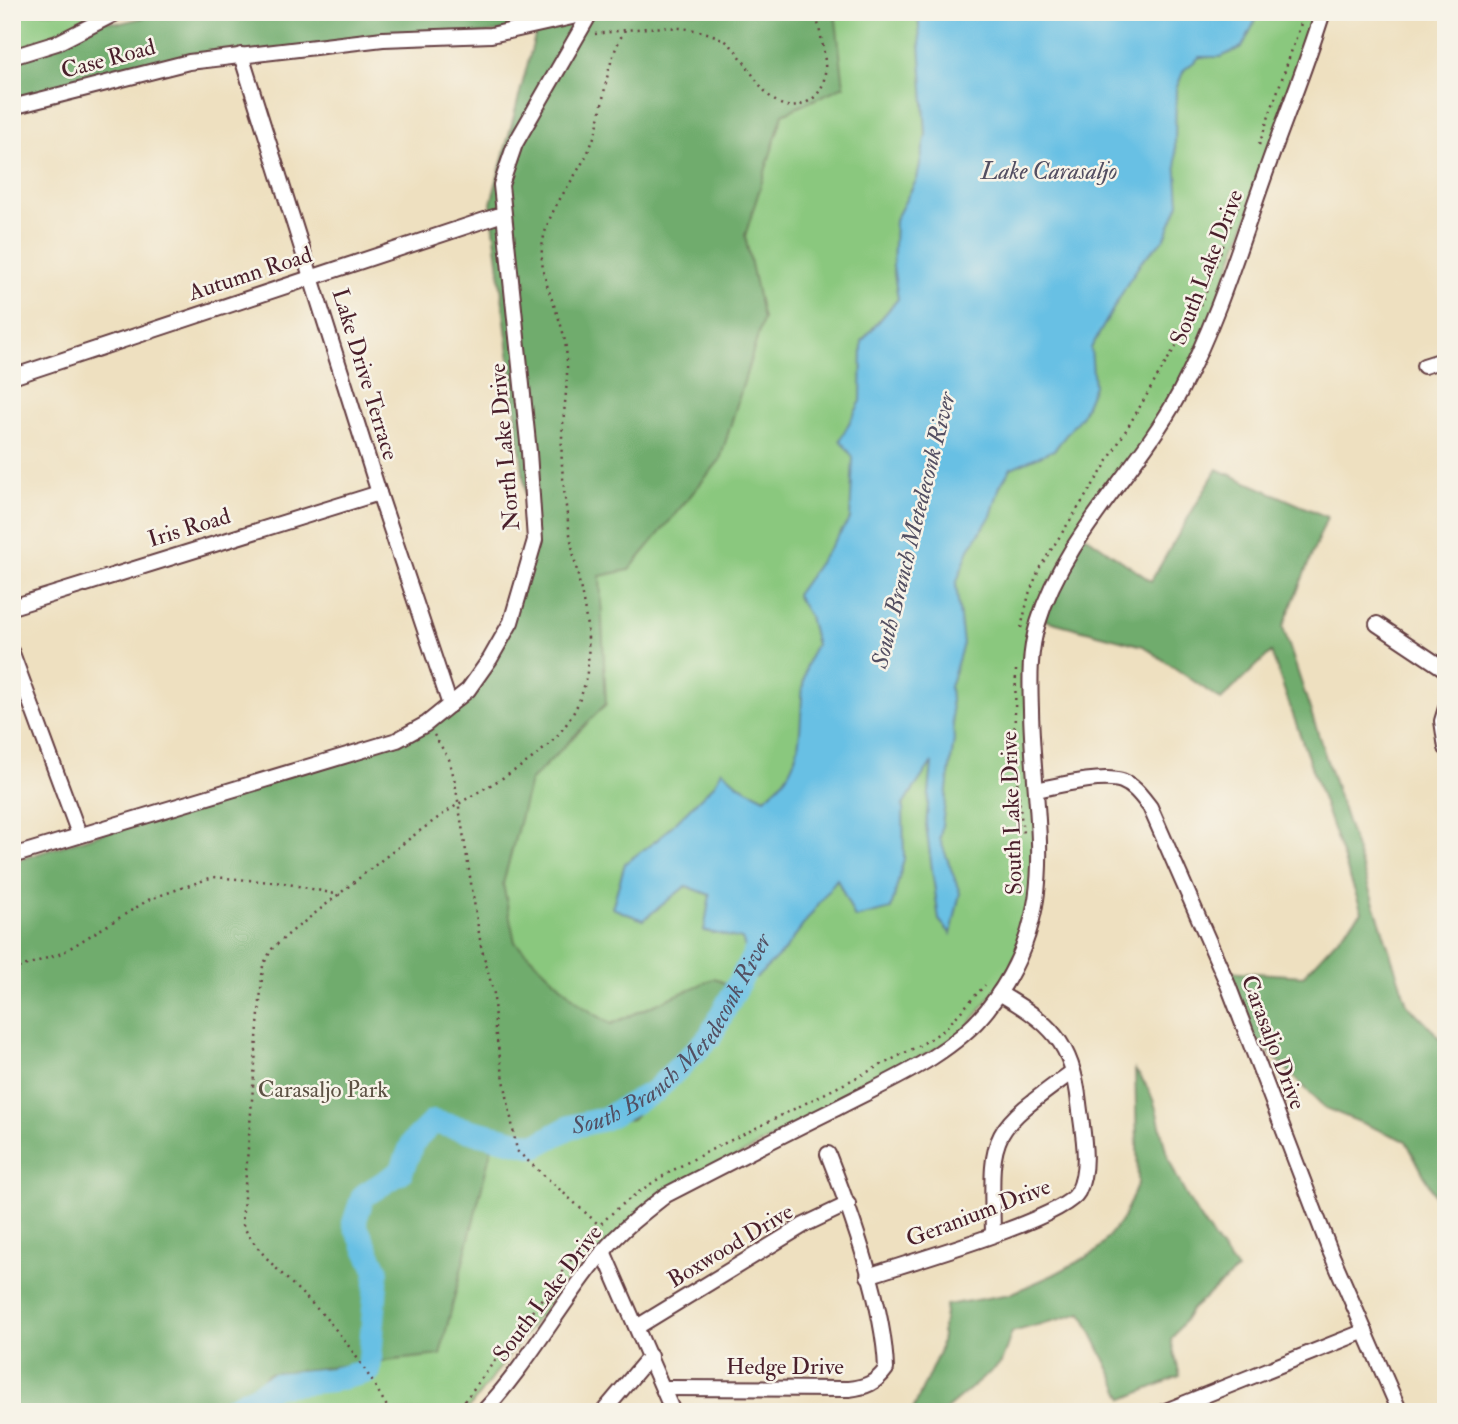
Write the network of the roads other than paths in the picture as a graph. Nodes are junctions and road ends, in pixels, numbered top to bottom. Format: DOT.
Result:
graph roads {
  1 [pos="118,12"];
  2 [pos="591,12"];
  3 [pos="1323,12"];
  4 [pos="241,55"];
  5 [pos="12,57"];
  6 [pos="12,107"];
  7 [pos="503,214"];
  8 [pos="312,277"];
  9 [pos="1446,359"];
  10 [pos="1424,366"];
  11 [pos="12,377"];
  12 [pos="379,493"];
  13 [pos="12,607"];
  14 [pos="1377,624"];
  15 [pos="12,653"];
  16 [pos="1446,670"];
  17 [pos="450,705"];
  18 [pos="1446,708"];
  19 [pos="1446,748"];
  20 [pos="1036,790"];
  21 [pos="79,834"];
  22 [pos="12,856"];
  23 [pos="999,993"];
  24 [pos="1072,1072"];
  25 [pos="828,1154"];
  26 [pos="848,1204"];
  27 [pos="993,1234"];
  28 [pos="603,1251"];
  29 [pos="868,1276"];
  30 [pos="637,1327"];
  31 [pos="1365,1331"];
  32 [pos="650,1356"];
  33 [pos="664,1388"];
  34 [pos="483,1412"];
  35 [pos="603,1412"];
  36 [pos="673,1412"];
  37 [pos="1163,1412"];
  38 [pos="1400,1412"];
  1 -- 5 [label="street"];
  2 -- 4 [label="street, Case Road"];
  2 -- 7 [label="street, North Lake Drive"];
  3 -- 20 [label="street, South Lake Drive"];
  4 -- 6 [label="street, Case Road"];
  4 -- 8 [label="street, Lake Drive Terrace"];
  7 -- 8 [label="street, Autumn Road"];
  7 -- 17 [label="street, North Lake Drive"];
  8 -- 11 [label="street, Autumn Road"];
  8 -- 12 [label="street, Lake Drive Terrace"];
  9 -- 10 [label="street"];
  12 -- 13 [label="street, Iris Road"];
  12 -- 17 [label="street, Lake Drive Terrace"];
  14 -- 16 [label="street"];
  15 -- 21 [label="street"];
  17 -- 21 [label="street, North Lake Drive"];
  18 -- 19 [label="street"];
  20 -- 23 [label="street, South Lake Drive"];
  20 -- 31 [label="street, Carasaljo Drive"];
  21 -- 22 [label="street, North Lake Drive"];
  23 -- 24 [label="street, Geranium Drive"];
  23 -- 28 [label="street, South Lake Drive"];
  24 -- 27 [label="street"];
  24 -- 27 [label="street, Geranium Drive"];
  25 -- 26 [label="street, Hedge Drive"];
  26 -- 29 [label="street, Hedge Drive"];
  26 -- 30 [label="street, Boxwood Drive"];
  27 -- 29 [label="street, Geranium Drive"];
  28 -- 30 [label="street"];
  28 -- 34 [label="street, South Lake Drive"];
  29 -- 33 [label="street, Hedge Drive"];
  30 -- 32 [label="street"];
  31 -- 37 [label="street"];
  31 -- 38 [label="street, Carasaljo Drive"];
  32 -- 33 [label="street"];
  32 -- 35 [label="street"];
  33 -- 36 [label="street"];
}
